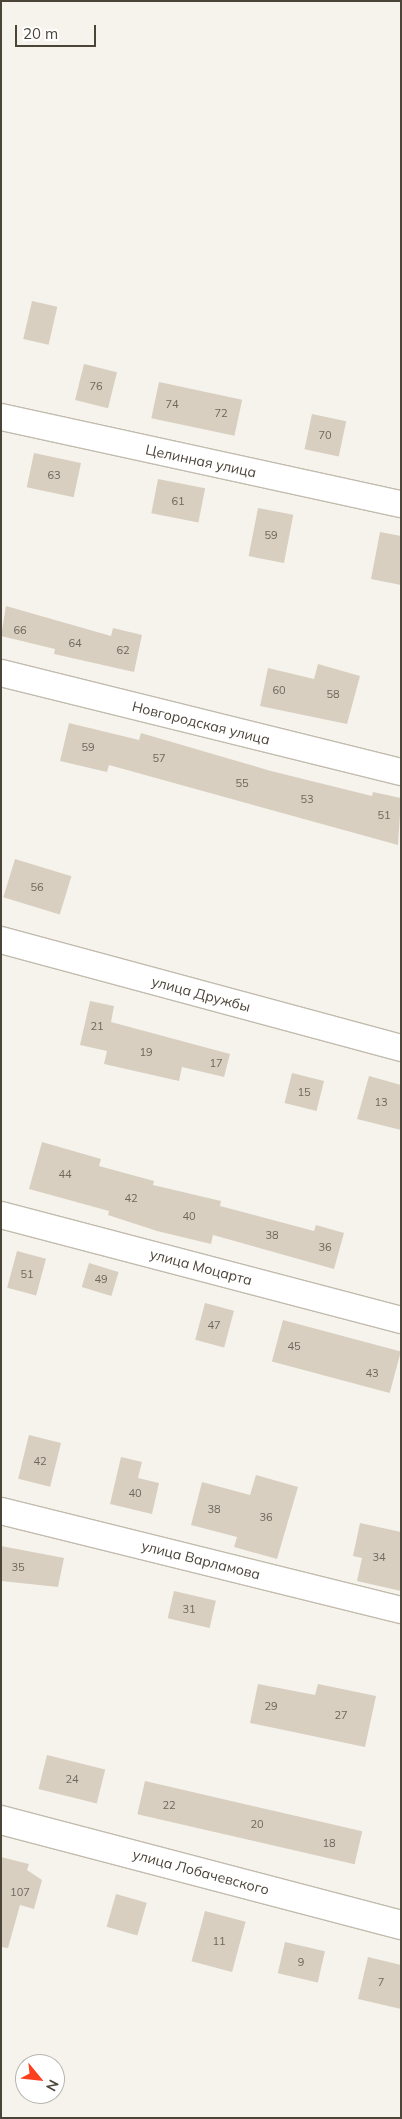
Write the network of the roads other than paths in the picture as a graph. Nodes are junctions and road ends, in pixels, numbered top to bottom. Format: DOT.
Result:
graph roads {
  1 [pos="1,418"];
  2 [pos="401,504"];
  3 [pos="1,673"];
  4 [pos="401,772"];
  5 [pos="1,940"];
  6 [pos="401,1048"];
  7 [pos="1,1214"];
  8 [pos="401,1320"];
  9 [pos="1,1511"];
  10 [pos="401,1610"];
  11 [pos="1,1820"];
  12 [pos="401,1925"];
  1 -- 2 [label="street, Целинная улица"];
  3 -- 4 [label="street, Новгородская улица"];
  5 -- 6 [label="street, улица Дружбы"];
  7 -- 8 [label="street, улица Моцарта"];
  9 -- 10 [label="street, улица Варламова"];
  11 -- 12 [label="street, улица Лобачевского"];
}
